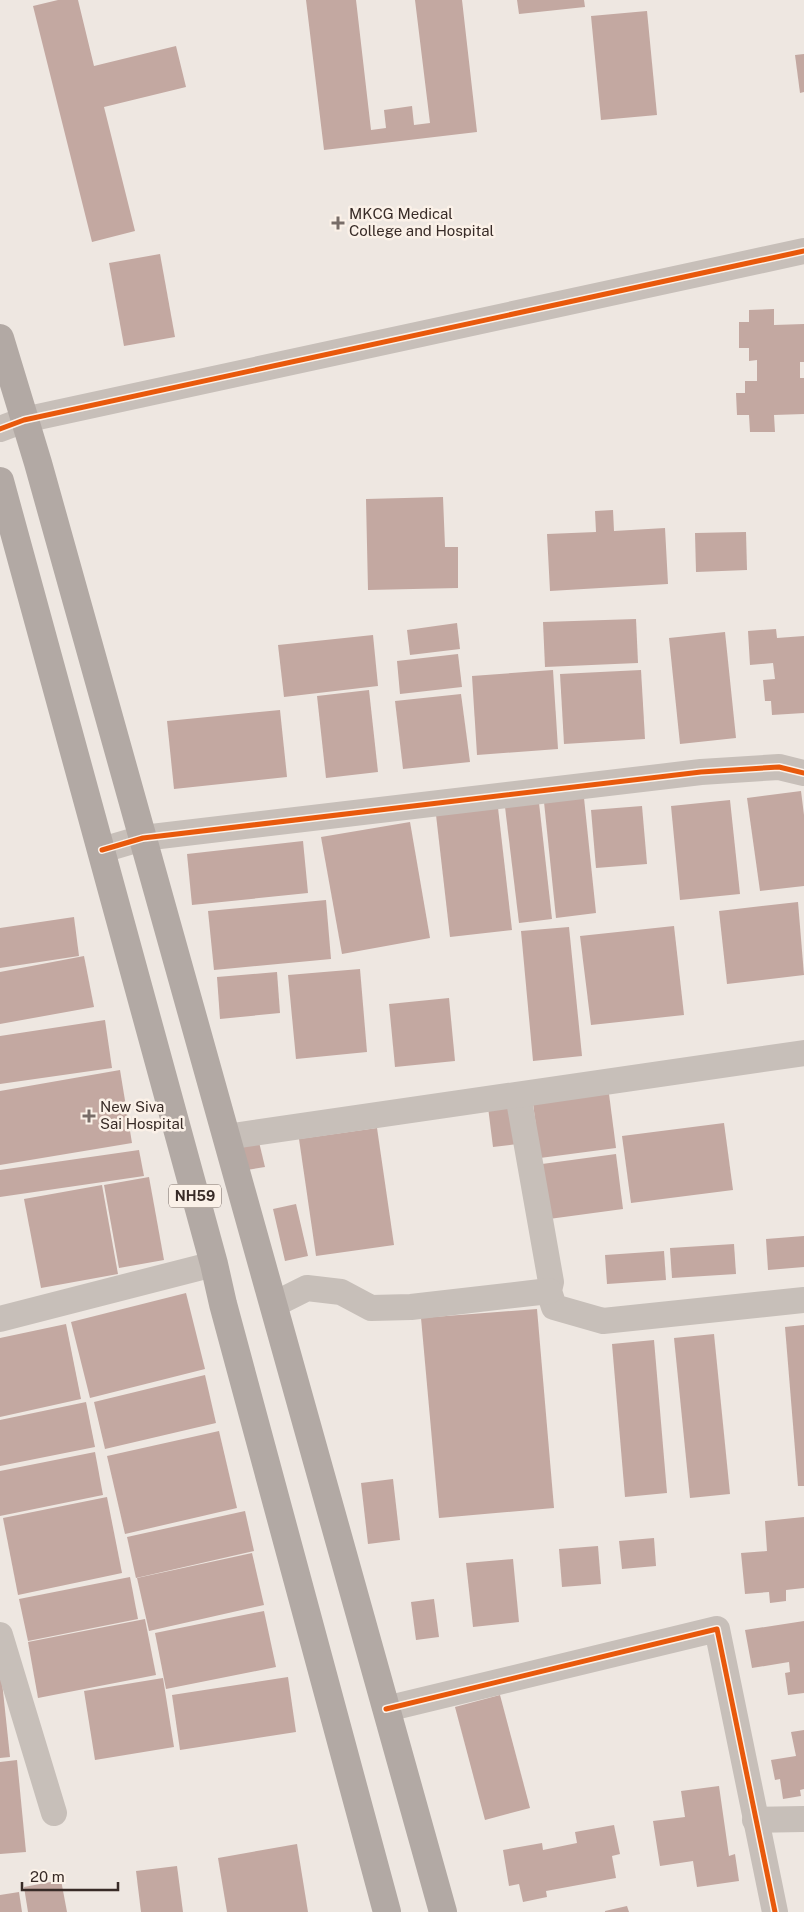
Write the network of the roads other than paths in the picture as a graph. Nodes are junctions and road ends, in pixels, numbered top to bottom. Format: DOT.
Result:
graph roads {
  1 [pos="804,251"];
  2 [pos="2,353"];
  3 [pos="12,424"];
  4 [pos="0,481"];
  5 [pos="804,772"];
  6 [pos="143,838"];
  7 [pos="102,850"];
  8 [pos="804,1053"];
  9 [pos="518,1095"];
  10 [pos="226,1137"];
  11 [pos="214,1264"];
  12 [pos="549,1291"];
  13 [pos="804,1300"];
  14 [pos="273,1305"];
  15 [pos="0,1319"];
  16 [pos="0,1635"];
  17 [pos="386,1709"];
  18 [pos="54,1813"];
  19 [pos="804,1819"];
  20 [pos="755,1820"];
  21 [pos="387,1912"];
  22 [pos="443,1912"];
  23 [pos="776,1912"];
  1 -- 3 [label="street"];
  2 -- 3 [label="highway"];
  3 -- 6 [label="highway"];
  4 -- 7 [label="highway, NH59"];
  5 -- 6 [label="street"];
  6 -- 7 [label="street"];
  6 -- 10 [label="highway"];
  7 -- 11 [label="highway, NH59"];
  8 -- 9 [label="street"];
  9 -- 10 [label="street"];
  9 -- 12 [label="street"];
  10 -- 14 [label="highway"];
  11 -- 15 [label="street"];
  11 -- 21 [label="highway, NH59"];
  12 -- 13 [label="street"];
  12 -- 14 [label="street"];
  14 -- 17 [label="highway"];
  16 -- 18 [label="street"];
  17 -- 20 [label="street"];
  17 -- 22 [label="highway"];
  19 -- 20 [label="street"];
  20 -- 23 [label="street"];
}
